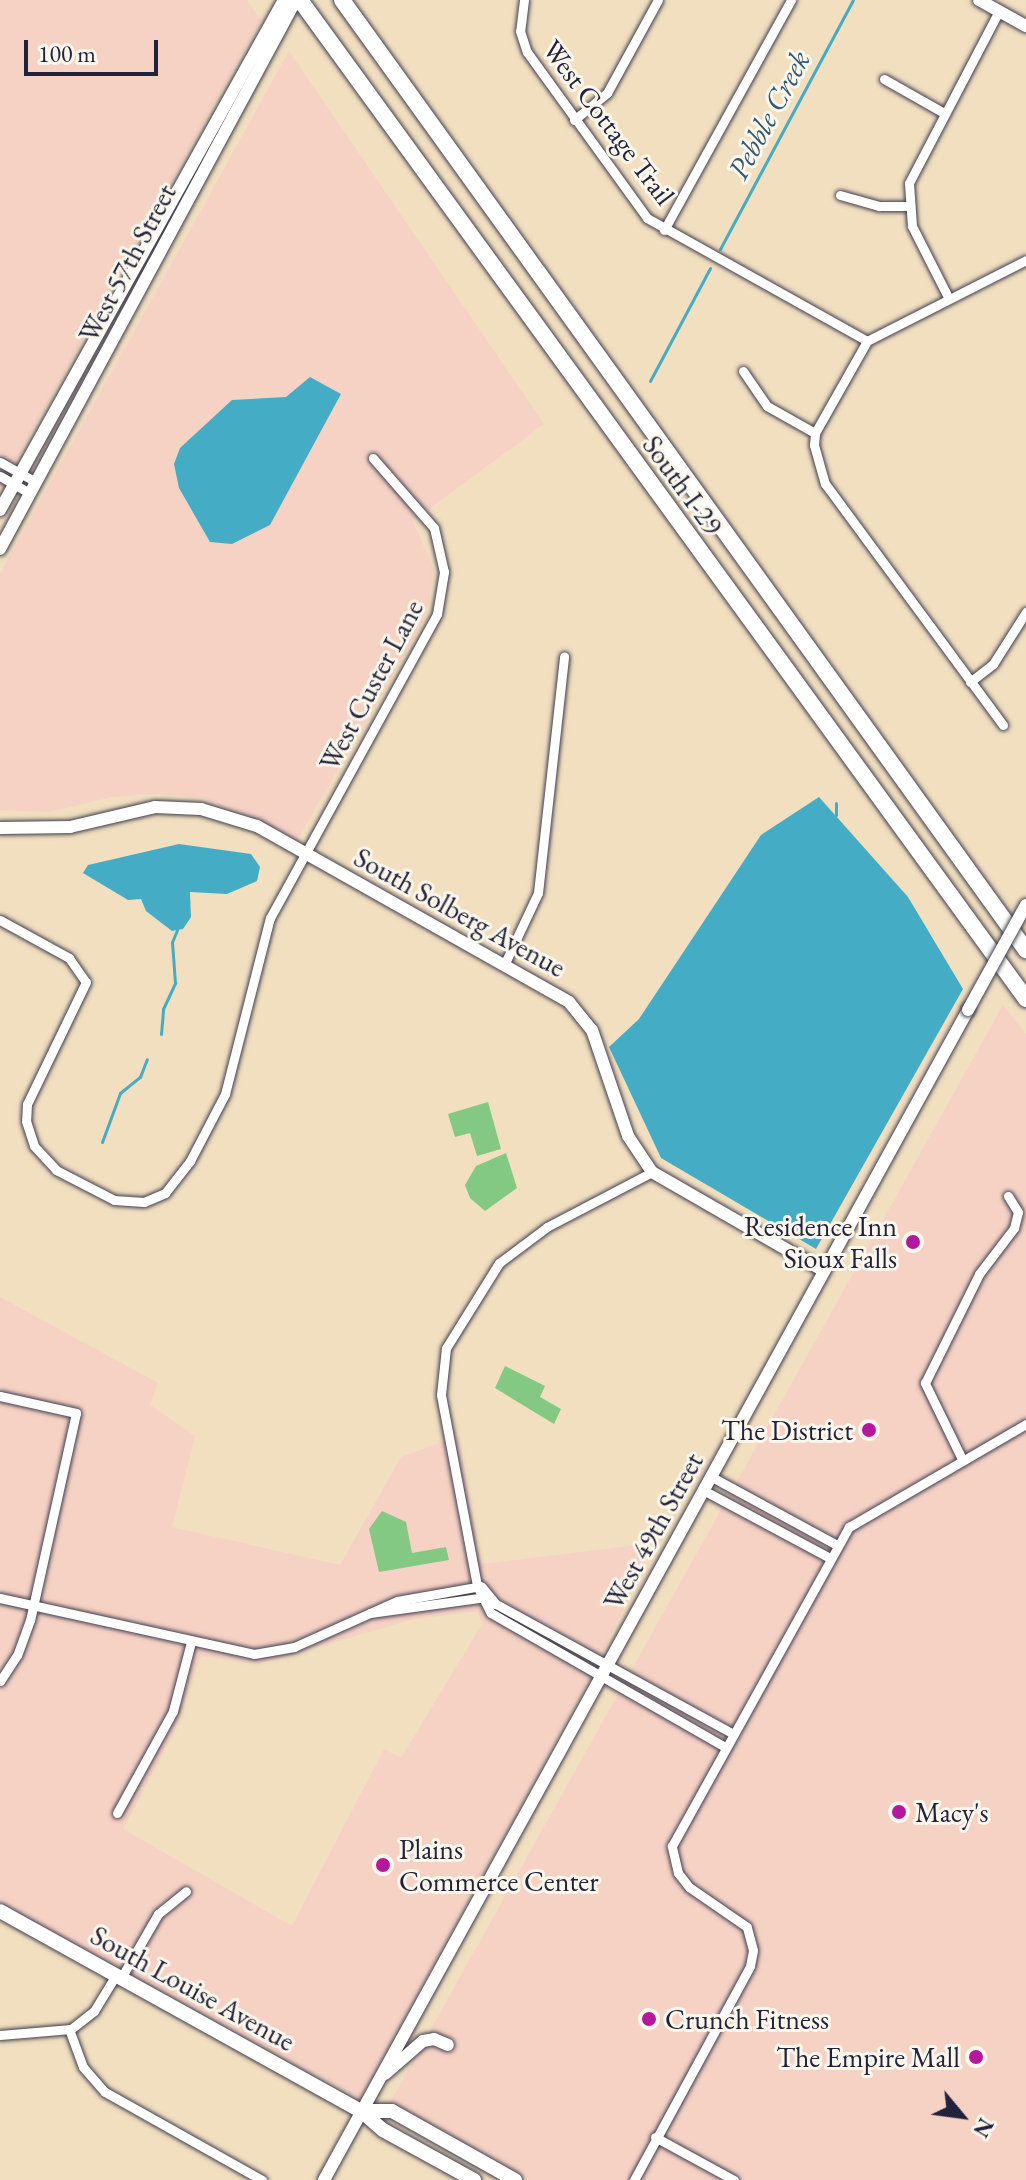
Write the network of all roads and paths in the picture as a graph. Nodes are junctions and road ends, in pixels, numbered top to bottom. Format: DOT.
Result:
graph roads {
  1 [pos="284,0"];
  2 [pos="298,0"];
  3 [pos="342,0"];
  4 [pos="524,0"];
  5 [pos="658,0"];
  6 [pos="791,0"];
  7 [pos="979,0"];
  8 [pos="999,11"];
  9 [pos="1026,26"];
  10 [pos="274,29"];
  11 [pos="884,79"];
  12 [pos="944,113"];
  13 [pos="574,120"];
  14 [pos="840,195"];
  15 [pos="908,206"];
  16 [pos="664,230"];
  17 [pos="1026,260"];
  18 [pos="948,297"];
  19 [pos="867,341"];
  20 [pos="743,371"];
  21 [pos="815,433"];
  22 [pos="373,458"];
  23 [pos="0,462"];
  24 [pos="0,476"];
  25 [pos="17,479"];
  26 [pos="33,488"];
  27 [pos="0,510"];
  28 [pos="0,549"];
  29 [pos="1026,612"];
  30 [pos="564,656"];
  31 [pos="970,682"];
  32 [pos="1003,725"];
  33 [pos="0,828"];
  34 [pos="307,853"];
  35 [pos="1026,905"];
  36 [pos="0,920"];
  37 [pos="1026,950"];
  38 [pos="505,963"];
  39 [pos="1026,999"];
  40 [pos="652,1172"];
  41 [pos="1008,1196"];
  42 [pos="824,1271"];
  43 [pos="0,1396"];
  44 [pos="1026,1424"];
  45 [pos="962,1459"];
  46 [pos="710,1476"];
  47 [pos="703,1490"];
  48 [pos="837,1545"];
  49 [pos="830,1558"];
  50 [pos="478,1583"];
  51 [pos="0,1598"];
  52 [pos="484,1598"];
  53 [pos="33,1606"];
  54 [pos="367,1613"];
  55 [pos="191,1642"];
  56 [pos="607,1664"];
  57 [pos="600,1676"];
  58 [pos="0,1681"];
  59 [pos="733,1734"];
  60 [pos="725,1747"];
  61 [pos="117,1813"];
  62 [pos="186,1891"];
  63 [pos="0,1911"];
  64 [pos="119,1976"];
  65 [pos="69,2029"];
  66 [pos="0,2035"];
  67 [pos="448,2045"];
  68 [pos="379,2078"];
  69 [pos="361,2111"];
  70 [pos="655,2137"];
  71 [pos="633,2179"];
  72 [pos="262,2180"];
  73 [pos="324,2180"];
  74 [pos="474,2180"];
  75 [pos="515,2180"];
  76 [pos="734,2180"];
  1 -- 10 [label="main road, West 57th Street"];
  2 -- 10 [label="main road, West 57th Street"];
  2 -- 39 [label="highway, South I-29"];
  3 -- 37 [label="highway, South I-29"];
  4 -- 13 [label="street, West Cottage Trail"];
  5 -- 13 [label="street"];
  6 -- 16 [label="street"];
  7 -- 8 [label="main road"];
  8 -- 9 [label="main road"];
  8 -- 12 [label="street"];
  10 -- 25 [label="main road, West 57th Street"];
  10 -- 26 [label="main road, West 57th Street"];
  11 -- 12 [label="street"];
  12 -- 15 [label="street"];
  13 -- 16 [label="street, West Cottage Trail"];
  14 -- 15 [label="street"];
  15 -- 18 [label="street"];
  16 -- 19 [label="street, West Cottage Trail"];
  17 -- 18 [label="street"];
  18 -- 19 [label="street"];
  19 -- 21 [label="street"];
  20 -- 21 [label="street"];
  21 -- 31 [label="street"];
  22 -- 34 [label="street, West Custer Lane"];
  23 -- 25 [label="street"];
  24 -- 25 [label="street"];
  25 -- 26 [label="street"];
  25 -- 27 [label="main road, West 57th Street"];
  26 -- 28 [label="main road, West 57th Street"];
  29 -- 31 [label="street"];
  30 -- 38 [label="street"];
  31 -- 32 [label="street"];
  33 -- 34 [label="main road, South Solberg Avenue"];
  34 -- 36 [label="street, West Custer Lane"];
  34 -- 38 [label="main road, South Solberg Avenue"];
  35 -- 42 [label="main road, West 49th Street, bridge"];
  38 -- 40 [label="main road, South Solberg Avenue"];
  40 -- 42 [label="main road, South Solberg Avenue"];
  40 -- 50 [label="street"];
  41 -- 45 [label="street"];
  42 -- 46 [label="main road, West 49th Street"];
  43 -- 53 [label="street"];
  44 -- 45 [label="street"];
  45 -- 48 [label="street"];
  46 -- 47 [label="main road, West 49th Street"];
  46 -- 48 [label="street"];
  47 -- 49 [label="street"];
  47 -- 56 [label="main road, West 49th Street"];
  48 -- 49 [label="street"];
  49 -- 59 [label="street"];
  50 -- 52 [label="street"];
  50 -- 54 [label="street"];
  51 -- 53 [label="street"];
  52 -- 54 [label="street"];
  52 -- 56 [label="street"];
  52 -- 57 [label="street"];
  53 -- 55 [label="street"];
  53 -- 58 [label="street"];
  54 -- 55 [label="street"];
  55 -- 61 [label="street"];
  56 -- 57 [label="main road, West 49th Street"];
  56 -- 59 [label="street"];
  57 -- 60 [label="street"];
  57 -- 68 [label="main road, West 49th Street"];
  59 -- 60 [label="street"];
  60 -- 70 [label="street"];
  62 -- 64 [label="street"];
  63 -- 64 [label="main road, South Louise Avenue"];
  64 -- 65 [label="street"];
  64 -- 69 [label="main road, South Louise Avenue"];
  65 -- 66 [label="street"];
  65 -- 72 [label="street"];
  67 -- 68 [label="main road"];
  68 -- 69 [label="main road, West 49th Street"];
  69 -- 73 [label="main road, West 49th Street"];
  69 -- 74 [label="main road, South Louise Avenue"];
  69 -- 75 [label="main road, South Louise Avenue"];
  70 -- 71 [label="street"];
  70 -- 76 [label="street"];
}
